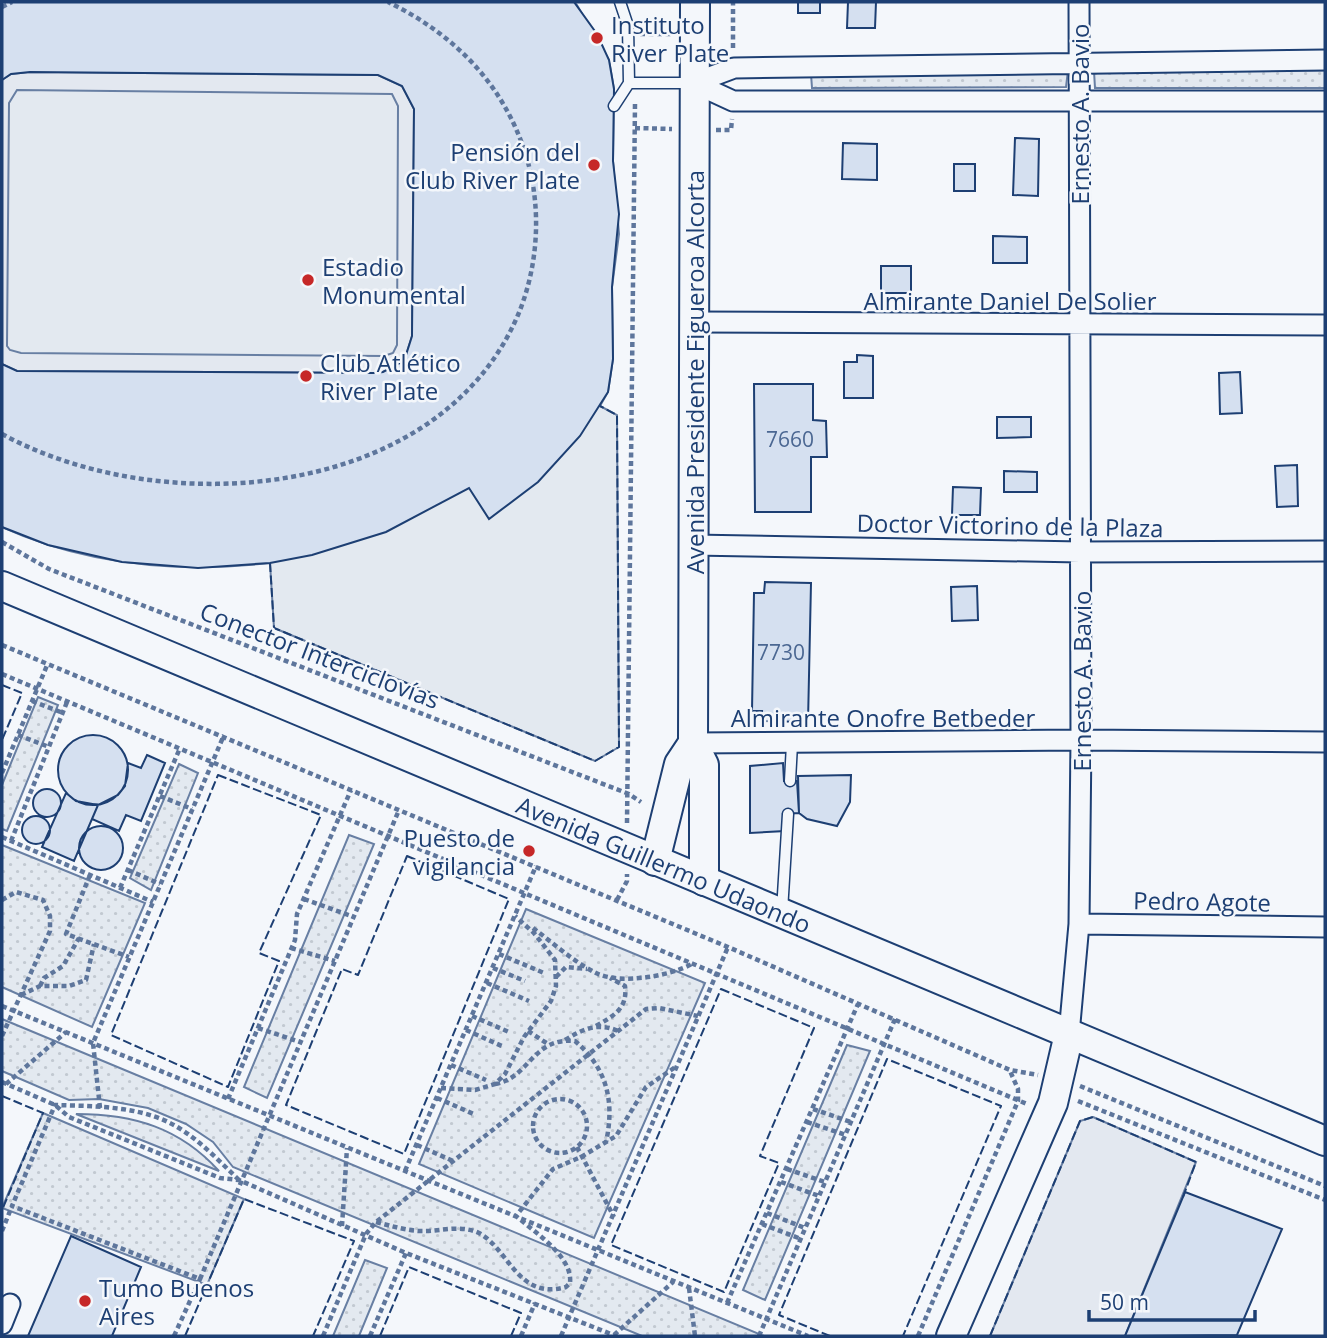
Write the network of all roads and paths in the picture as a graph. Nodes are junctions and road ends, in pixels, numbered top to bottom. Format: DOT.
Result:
graph roads {
  1 [pos="12,2"];
  2 [pos="388,2"];
  3 [pos="620,2"];
  4 [pos="695,2"];
  5 [pos="733,2"];
  6 [pos="1079,2"];
  7 [pos="2,7"];
  8 [pos="635,23"];
  9 [pos="733,53"];
  10 [pos="1325,60"];
  11 [pos="1078,62"];
  12 [pos="632,83"];
  13 [pos="694,83"];
  14 [pos="1078,100"];
  15 [pos="1325,101"];
  16 [pos="614,106"];
  17 [pos="694,322"];
  18 [pos="1079,325"];
  19 [pos="1325,325"];
  20 [pos="2,434"];
  21 [pos="2,542"];
  22 [pos="693,545"];
  23 [pos="1325,551"];
  24 [pos="1080,552"];
  25 [pos="2,586"];
  26 [pos="2,645"];
  27 [pos="48,663"];
  28 [pos="2,674"];
  29 [pos="37,688"];
  30 [pos="32,701"];
  31 [pos="67,702"];
  32 [pos="63,713"];
  33 [pos="224,734"];
  34 [pos="18,735"];
  35 [pos="1081,740"];
  36 [pos="1325,742"];
  37 [pos="693,743"];
  38 [pos="792,744"];
  39 [pos="49,747"];
  40 [pos="180,748"];
  41 [pos="212,761"];
  42 [pos="2,772"];
  43 [pos="790,781"];
  44 [pos="351,790"];
  45 [pos="629,794"];
  46 [pos="160,796"];
  47 [pos="641,802"];
  48 [pos="192,809"];
  49 [pos="399,810"];
  50 [pos="341,814"];
  51 [pos="788,814"];
  52 [pos="389,835"];
  53 [pos="2,837"];
  54 [pos="11,841"];
  55 [pos="625,849"];
  56 [pos="655,861"];
  57 [pos="536,866"];
  58 [pos="128,870"];
  59 [pos="90,875"];
  60 [pos="704,881"];
  61 [pos="160,884"];
  62 [pos="120,888"];
  63 [pos="525,894"];
  64 [pos="304,899"];
  65 [pos="2,900"];
  66 [pos="617,900"];
  67 [pos="153,902"];
  68 [pos="782,913"];
  69 [pos="354,916"];
  70 [pos="516,916"];
  71 [pos="1079,924"];
  72 [pos="1325,927"];
  73 [pos="79,938"];
  74 [pos="94,944"];
  75 [pos="728,947"];
  76 [pos="291,948"];
  77 [pos="499,954"];
  78 [pos="129,957"];
  79 [pos="335,961"];
  80 [pos="692,964"];
  81 [pos="493,968"];
  82 [pos="592,970"];
  83 [pos="544,973"];
  84 [pos="601,975"];
  85 [pos="717,975"];
  86 [pos="556,977"];
  87 [pos="525,981"];
  88 [pos="486,983"];
  89 [pos="40,986"];
  90 [pos="20,995"];
  91 [pos="529,1001"];
  92 [pos="859,1004"];
  93 [pos="2,1006"];
  94 [pos="13,1010"];
  95 [pos="472,1016"];
  96 [pos="698,1016"];
  97 [pos="895,1019"];
  98 [pos="596,1026"];
  99 [pos="258,1028"];
  100 [pos="848,1029"];
  101 [pos="466,1030"];
  102 [pos="528,1031"];
  103 [pos="618,1031"];
  104 [pos="66,1032"];
  105 [pos="509,1032"];
  106 [pos="1069,1034"];
  107 [pos="2,1036"];
  108 [pos="565,1040"];
  109 [pos="300,1042"];
  110 [pos="93,1043"];
  111 [pos="548,1044"];
  112 [pos="885,1044"];
  113 [pos="504,1047"];
  114 [pos="589,1054"];
  115 [pos="451,1065"];
  116 [pos="677,1066"];
  117 [pos="1010,1070"];
  118 [pos="486,1080"];
  119 [pos="4,1083"];
  120 [pos="495,1084"];
  121 [pos="441,1088"];
  122 [pos="1057,1090"];
  123 [pos="437,1098"];
  124 [pos="228,1099"];
  125 [pos="532,1099"];
  126 [pos="1018,1101"];
  127 [pos="55,1105"];
  128 [pos="540,1107"];
  129 [pos="100,1108"];
  130 [pos="813,1109"];
  131 [pos="268,1115"];
  132 [pos="476,1115"];
  133 [pos="807,1122"];
  134 [pos="851,1122"];
  135 [pos="846,1135"];
  136 [pos="1325,1141"];
  137 [pos="605,1143"];
  138 [pos="417,1145"];
  139 [pos="576,1147"];
  140 [pos="347,1149"];
  141 [pos="581,1157"];
  142 [pos="453,1161"];
  143 [pos="787,1168"];
  144 [pos="405,1171"];
  145 [pos="239,1180"];
  146 [pos="429,1181"];
  147 [pos="781,1182"];
  148 [pos="825,1182"];
  149 [pos="1325,1186"];
  150 [pos="819,1196"];
  151 [pos="1325,1199"];
  152 [pos="12,1206"];
  153 [pos="767,1213"];
  154 [pos="516,1216"];
  155 [pos="614,1217"];
  156 [pos="376,1222"];
  157 [pos="762,1224"];
  158 [pos="342,1226"];
  159 [pos="805,1228"];
  160 [pos="2,1231"];
  161 [pos="366,1234"];
  162 [pos="801,1239"];
  163 [pos="599,1252"];
  164 [pos="406,1253"];
  165 [pos="200,1279"];
  166 [pos="674,1282"];
  167 [pos="690,1288"];
  168 [pos="535,1303"];
  169 [pos="727,1303"];
  170 [pos="10,1304"];
  171 [pos="569,1317"];
  172 [pos="766,1319"];
  173 [pos="2,1324"];
  174 [pos="174,1336"];
  175 [pos="323,1336"];
  176 [pos="370,1336"];
  177 [pos="521,1336"];
  178 [pos="561,1336"];
  179 [pos="615,1336"];
  180 [pos="695,1336"];
  181 [pos="759,1336"];
  182 [pos="808,1336"];
  183 [pos="918,1336"];
  184 [pos="951,1336"];
  1 -- 7 [label="path"];
  2 -- 20 [label="path"];
  3 -- 12 [label="lane"];
  4 -- 13 [label="main road, Avenida Presidente Figueroa Alcorta"];
  5 -- 9 [label="path"];
  6 -- 11 [label="street, Ernesto A. Bavio"];
  8 -- 12 [label="path"];
  10 -- 11 [label="street"];
  11 -- 13 [label="street"];
  11 -- 14 [label="street, Ernesto A. Bavio"];
  12 -- 13 [label="lane"];
  12 -- 16 [label="lane"];
  12 -- 45 [label="path"];
  13 -- 14 [label="street"];
  13 -- 17 [label="main road, Avenida Presidente Figueroa Alcorta"];
  14 -- 15 [label="street"];
  14 -- 18 [label="street, Ernesto A. Bavio"];
  17 -- 18 [label="street, Almirante Daniel De Solier"];
  17 -- 22 [label="main road, Avenida Presidente Figueroa Alcorta"];
  18 -- 19 [label="street, Almirante Daniel De Solier"];
  18 -- 24 [label="street, Ernesto A. Bavio"];
  21 -- 45 [label="path, Conector Interciclovías"];
  22 -- 24 [label="street, Doctor Victorino de la Plaza"];
  22 -- 37 [label="main road, Avenida Presidente Figueroa Alcorta"];
  23 -- 24 [label="street, Doctor Victorino de la Plaza"];
  24 -- 35 [label="street, Ernesto A. Bavio"];
  25 -- 55 [label="main road, Avenida Guillermo Udaondo"];
  26 -- 27 [label="path"];
  27 -- 29 [label="path"];
  27 -- 33 [label="path"];
  28 -- 29 [label="path"];
  29 -- 30 [label="path"];
  29 -- 31 [label="path"];
  30 -- 32 [label="path"];
  30 -- 34 [label="path"];
  31 -- 32 [label="path"];
  31 -- 40 [label="path"];
  32 -- 39 [label="path"];
  33 -- 41 [label="path"];
  33 -- 44 [label="path"];
  34 -- 39 [label="path"];
  34 -- 42 [label="path"];
  35 -- 36 [label="street, Almirante Onofre Betbeder"];
  35 -- 38 [label="street, Almirante Onofre Betbeder"];
  35 -- 71 [label="street, Ernesto A. Bavio"];
  37 -- 38 [label="street, Almirante Onofre Betbeder"];
  37 -- 56 [label="main road, Avenida Presidente Figueroa Alcorta"];
  37 -- 60 [label="main road, Avenida Presidente Figueroa Alcorta"];
  38 -- 43 [label="lane"];
  39 -- 54 [label="path"];
  40 -- 41 [label="path"];
  40 -- 46 [label="path"];
  41 -- 48 [label="path"];
  41 -- 50 [label="path"];
  44 -- 49 [label="path"];
  44 -- 50 [label="path"];
  45 -- 47 [label="path, Conector Interciclovías"];
  45 -- 55 [label="path"];
  46 -- 48 [label="path"];
  46 -- 58 [label="path"];
  48 -- 61 [label="path"];
  49 -- 52 [label="path"];
  49 -- 57 [label="path"];
  50 -- 52 [label="path"];
  50 -- 64 [label="path"];
  51 -- 68 [label="lane"];
  52 -- 63 [label="path"];
  52 -- 69 [label="path"];
  53 -- 54 [label="path"];
  54 -- 59 [label="path"];
  55 -- 56 [label="main road, Avenida Guillermo Udaondo"];
  55 -- 66 [label="path"];
  56 -- 60 [label="main road, Avenida Guillermo Udaondo"];
  57 -- 63 [label="path"];
  57 -- 66 [label="path"];
  58 -- 61 [label="path"];
  58 -- 62 [label="path"];
  59 -- 62 [label="path"];
  59 -- 73 [label="path"];
  60 -- 68 [label="main road, Avenida Guillermo Udaondo"];
  61 -- 67 [label="path"];
  62 -- 67 [label="path"];
  63 -- 70 [label="path"];
  63 -- 80 [label="path"];
  64 -- 69 [label="path"];
  64 -- 76 [label="path"];
  65 -- 90 [label="path"];
  66 -- 75 [label="path"];
  67 -- 78 [label="path"];
  68 -- 106 [label="main road, Avenida Guillermo Udaondo"];
  69 -- 79 [label="path"];
  70 -- 77 [label="path"];
  70 -- 82 [label="path"];
  70 -- 86 [label="path"];
  71 -- 72 [label="street, Pedro Agote"];
  71 -- 106 [label="street, Ernesto A. Bavio"];
  73 -- 74 [label="path"];
  73 -- 89 [label="path"];
  74 -- 78 [label="path"];
  74 -- 89 [label="path"];
  75 -- 85 [label="path"];
  75 -- 92 [label="path"];
  76 -- 79 [label="path"];
  76 -- 99 [label="path"];
  77 -- 81 [label="path"];
  77 -- 83 [label="path"];
  78 -- 110 [label="path"];
  79 -- 109 [label="path"];
  80 -- 84 [label="path"];
  80 -- 85 [label="path"];
  81 -- 87 [label="path"];
  81 -- 88 [label="path"];
  82 -- 84 [label="path"];
  82 -- 86 [label="path"];
  84 -- 98 [label="path"];
  85 -- 96 [label="path"];
  85 -- 100 [label="path"];
  86 -- 102 [label="path"];
  88 -- 91 [label="path"];
  88 -- 95 [label="path"];
  89 -- 90 [label="path"];
  90 -- 94 [label="path"];
  92 -- 97 [label="path"];
  92 -- 100 [label="path"];
  93 -- 94 [label="path"];
  94 -- 104 [label="path"];
  94 -- 107 [label="path"];
  95 -- 101 [label="path"];
  95 -- 105 [label="path"];
  96 -- 103 [label="path"];
  96 -- 116 [label="path"];
  97 -- 112 [label="path"];
  97 -- 117 [label="path"];
  98 -- 103 [label="path"];
  98 -- 108 [label="path"];
  99 -- 109 [label="path"];
  99 -- 124 [label="path"];
  100 -- 112 [label="path"];
  100 -- 130 [label="path"];
  101 -- 113 [label="path"];
  101 -- 115 [label="path"];
  102 -- 111 [label="path"];
  102 -- 120 [label="path"];
  103 -- 114 [label="path"];
  104 -- 110 [label="path"];
  104 -- 119 [label="path"];
  106 -- 122 [label="main road, Ernesto A. Bavio"];
  106 -- 136 [label="main road, Avenida Guillermo Udaondo"];
  108 -- 111 [label="path"];
  108 -- 114 [label="path"];
  109 -- 131 [label="path"];
  110 -- 124 [label="path"];
  110 -- 129 [label="path"];
  111 -- 120 [label="path"];
  112 -- 126 [label="path"];
  112 -- 134 [label="path"];
  114 -- 125 [label="path"];
  114 -- 137 [label="path"];
  115 -- 118 [label="path"];
  115 -- 121 [label="path"];
  116 -- 137 [label="path"];
  116 -- 155 [label="path"];
  117 -- 122 [label="path"];
  117 -- 126 [label="path"];
  119 -- 127 [label="path"];
  120 -- 121 [label="path"];
  121 -- 123 [label="path"];
  122 -- 126 [label="path"];
  122 -- 149 [label="path"];
  122 -- 151 [label="path"];
  122 -- 184 [label="main road, Ernesto A. Bavio"];
  123 -- 132 [label="path"];
  123 -- 138 [label="path"];
  124 -- 131 [label="path"];
  125 -- 128 [label="path"];
  125 -- 142 [label="path"];
  126 -- 183 [label="path"];
  127 -- 129 [label="path"];
  127 -- 145 [label="path"];
  127 -- 152 [label="path"];
  128 -- 139 [label="path"];
  128 -- 139 [label="path"];
  129 -- 145 [label="path"];
  130 -- 133 [label="path"];
  130 -- 134 [label="path"];
  131 -- 140 [label="path"];
  131 -- 145 [label="path"];
  133 -- 135 [label="path"];
  133 -- 143 [label="path"];
  134 -- 135 [label="path"];
  135 -- 148 [label="path"];
  137 -- 141 [label="path"];
  138 -- 142 [label="path"];
  138 -- 144 [label="path"];
  139 -- 141 [label="path"];
  140 -- 144 [label="path"];
  140 -- 158 [label="path"];
  141 -- 154 [label="path"];
  141 -- 155 [label="path"];
  142 -- 146 [label="path"];
  143 -- 147 [label="path"];
  143 -- 148 [label="path"];
  144 -- 146 [label="path"];
  145 -- 158 [label="path"];
  145 -- 165 [label="path"];
  146 -- 154 [label="path"];
  146 -- 156 [label="path"];
  147 -- 150 [label="path"];
  147 -- 153 [label="path"];
  148 -- 150 [label="path"];
  150 -- 159 [label="path"];
  152 -- 160 [label="path"];
  152 -- 165 [label="path"];
  153 -- 157 [label="path"];
  153 -- 159 [label="path"];
  154 -- 156 [label="path"];
  154 -- 163 [label="path"];
  155 -- 163 [label="path"];
  156 -- 161 [label="path"];
  157 -- 162 [label="path"];
  157 -- 169 [label="path"];
  158 -- 161 [label="path"];
  159 -- 162 [label="path"];
  161 -- 164 [label="path"];
  161 -- 175 [label="path"];
  162 -- 172 [label="path"];
  163 -- 166 [label="path"];
  163 -- 171 [label="path"];
  164 -- 168 [label="path"];
  164 -- 176 [label="path"];
  165 -- 174 [label="path"];
  166 -- 167 [label="path"];
  166 -- 179 [label="path"];
  167 -- 169 [label="path"];
  167 -- 180 [label="path"];
  168 -- 171 [label="path"];
  168 -- 177 [label="path"];
  169 -- 172 [label="path"];
  170 -- 173 [label="street"];
  171 -- 178 [label="path"];
  171 -- 179 [label="path"];
  172 -- 181 [label="path"];
  172 -- 182 [label="path"];
}
